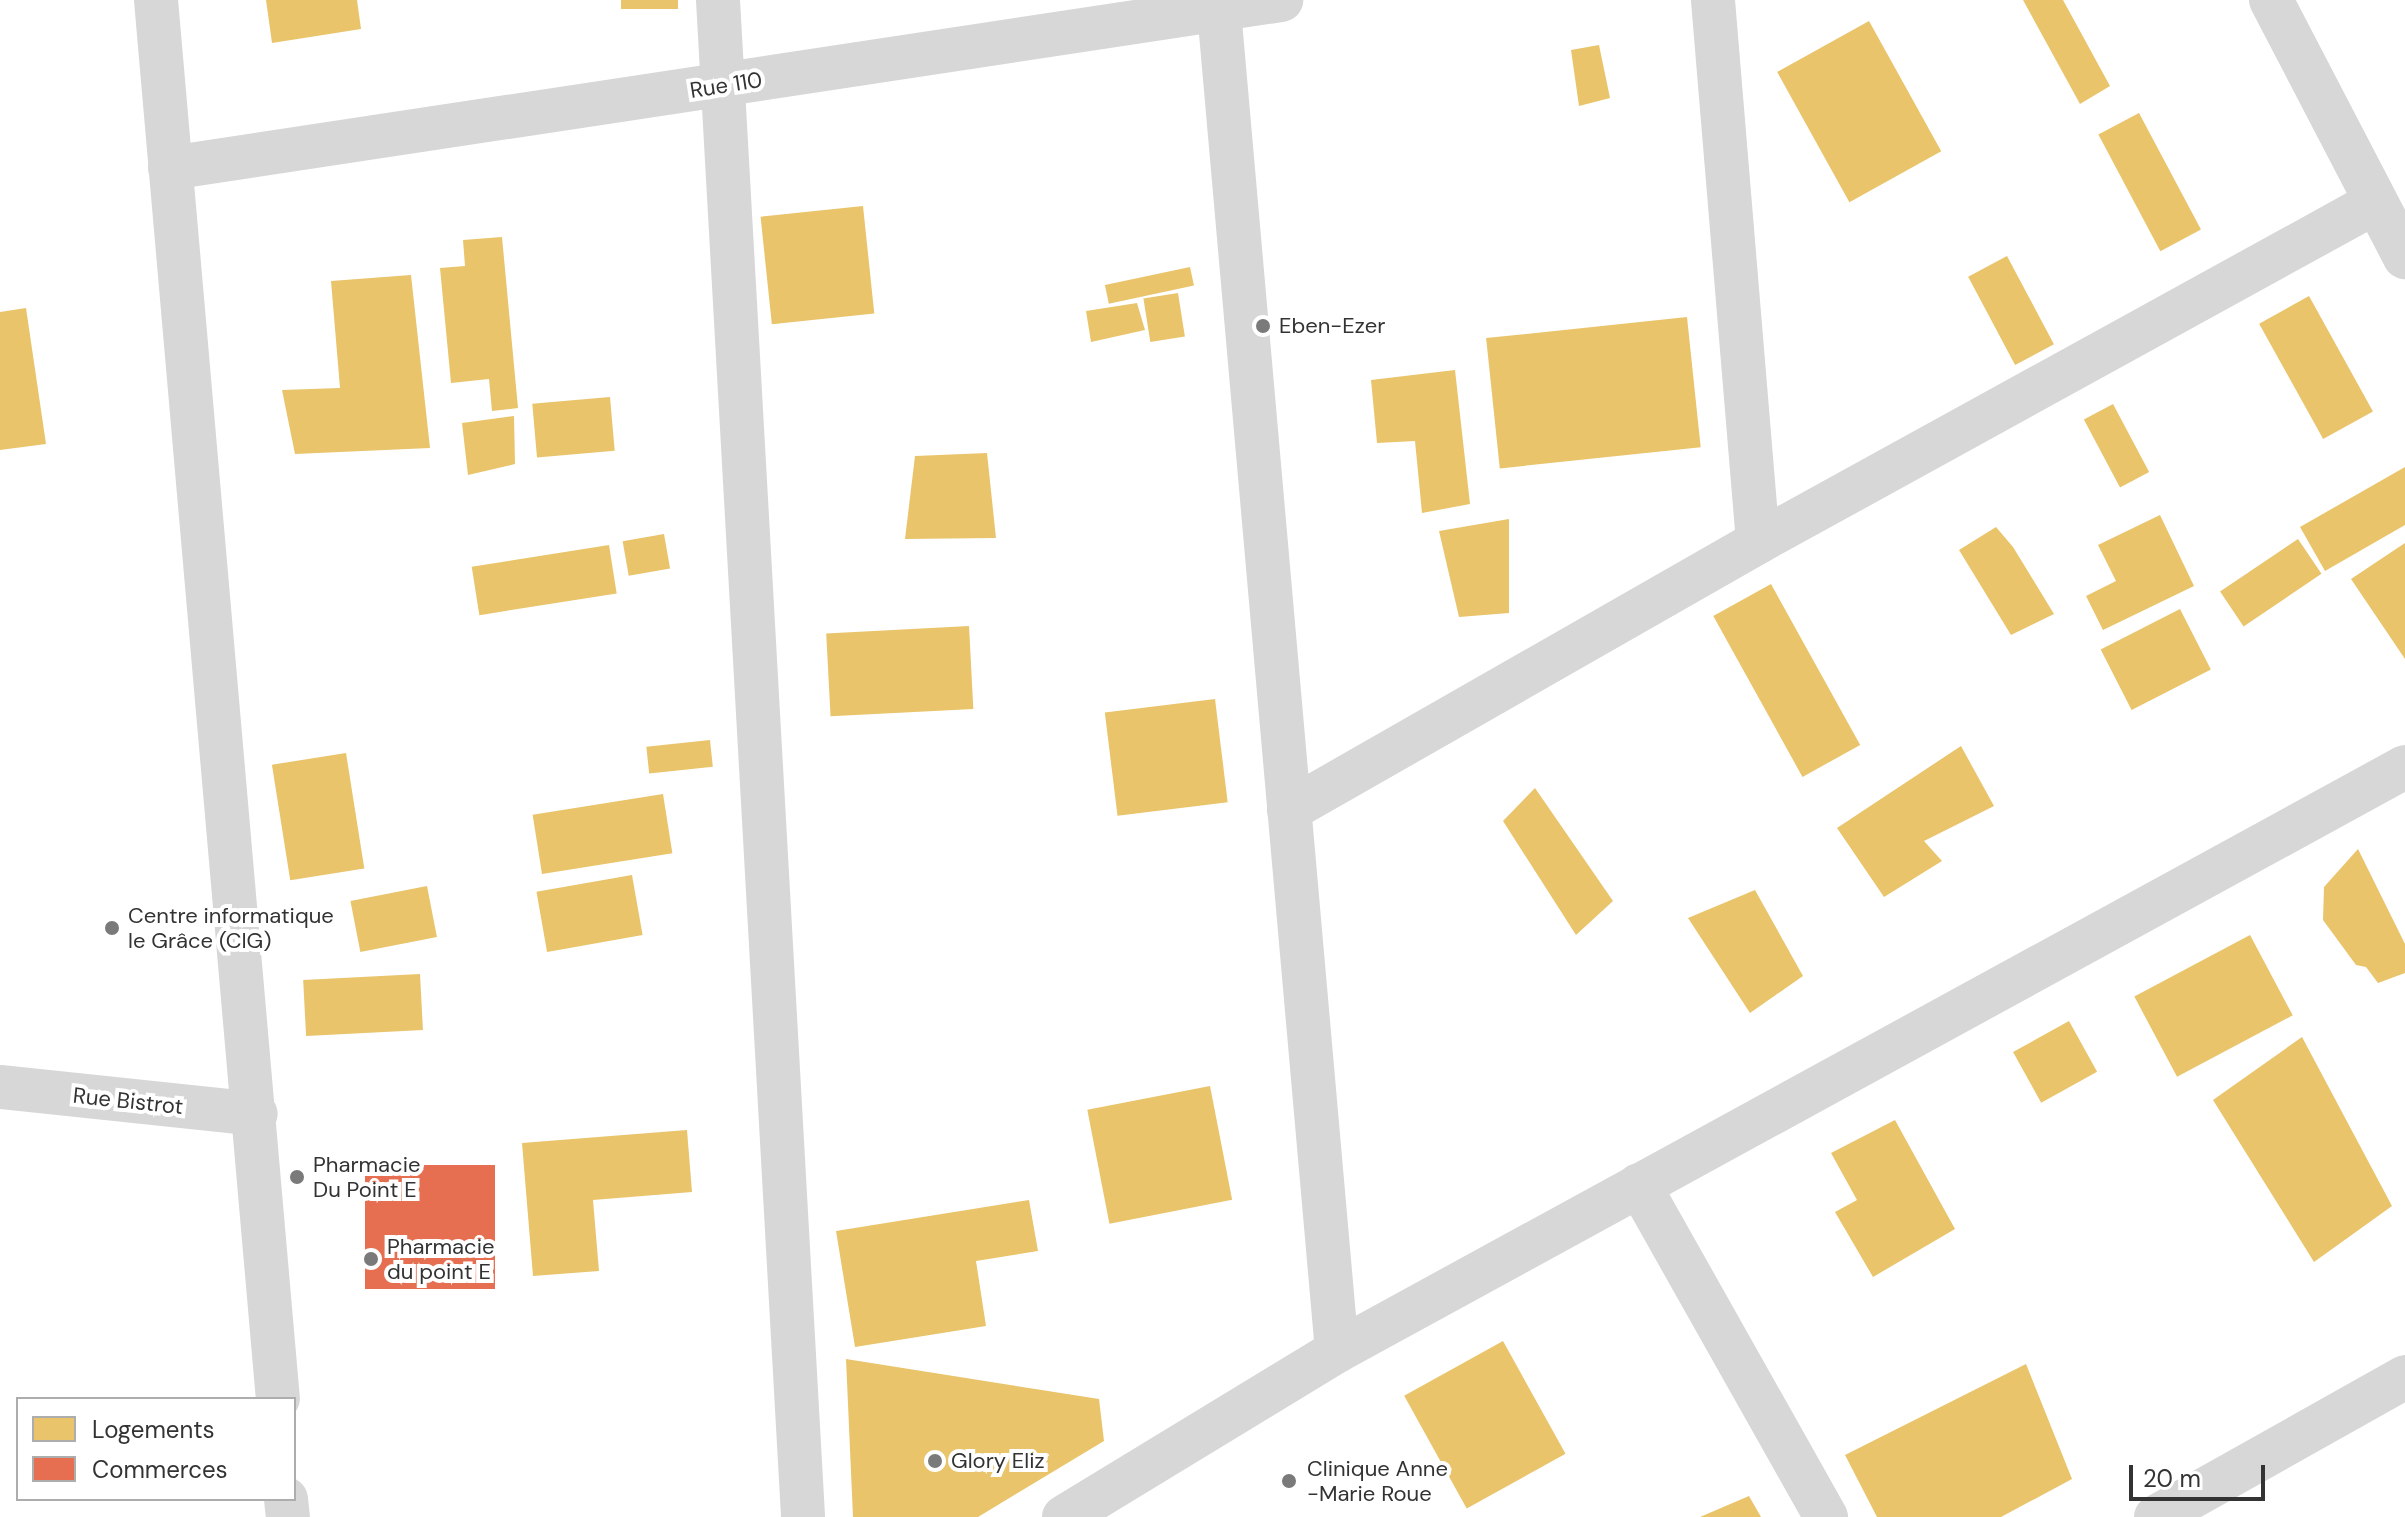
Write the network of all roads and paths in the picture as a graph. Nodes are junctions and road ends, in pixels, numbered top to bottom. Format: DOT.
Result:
graph roads {
  1 [pos="156,0"];
  2 [pos="718,0"];
  3 [pos="1281,0"];
  4 [pos="1713,0"];
  5 [pos="2271,0"];
  6 [pos="1218,5"];
  7 [pos="725,85"];
  8 [pos="170,168"];
  9 [pos="2376,202"];
  10 [pos="2405,257"];
  11 [pos="1758,542"];
  12 [pos="2405,767"];
  13 [pos="1289,810"];
  14 [pos="0,1087"];
  15 [pos="256,1114"];
  16 [pos="1639,1185"];
  17 [pos="1337,1351"];
  18 [pos="2405,1377"];
  19 [pos="278,1397"];
  20 [pos="803,1517"];
  21 [pos="1064,1517"];
  22 [pos="1826,1517"];
  23 [pos="2156,1517"];
  1 -- 8 [label="street"];
  2 -- 7 [label="street"];
  3 -- 6 [label="street, Rue 110"];
  4 -- 11 [label="street"];
  5 -- 9 [label="street"];
  6 -- 7 [label="street, Rue 110"];
  6 -- 13 [label="street"];
  7 -- 8 [label="street, Rue 110"];
  7 -- 20 [label="street"];
  8 -- 15 [label="street"];
  9 -- 10 [label="street"];
  9 -- 11 [label="street"];
  11 -- 13 [label="street"];
  12 -- 16 [label="street"];
  13 -- 17 [label="street"];
  14 -- 15 [label="street, Rue Bistrot"];
  15 -- 19 [label="street"];
  16 -- 17 [label="street"];
  16 -- 22 [label="street"];
  17 -- 21 [label="street"];
  18 -- 23 [label="street"];
}
